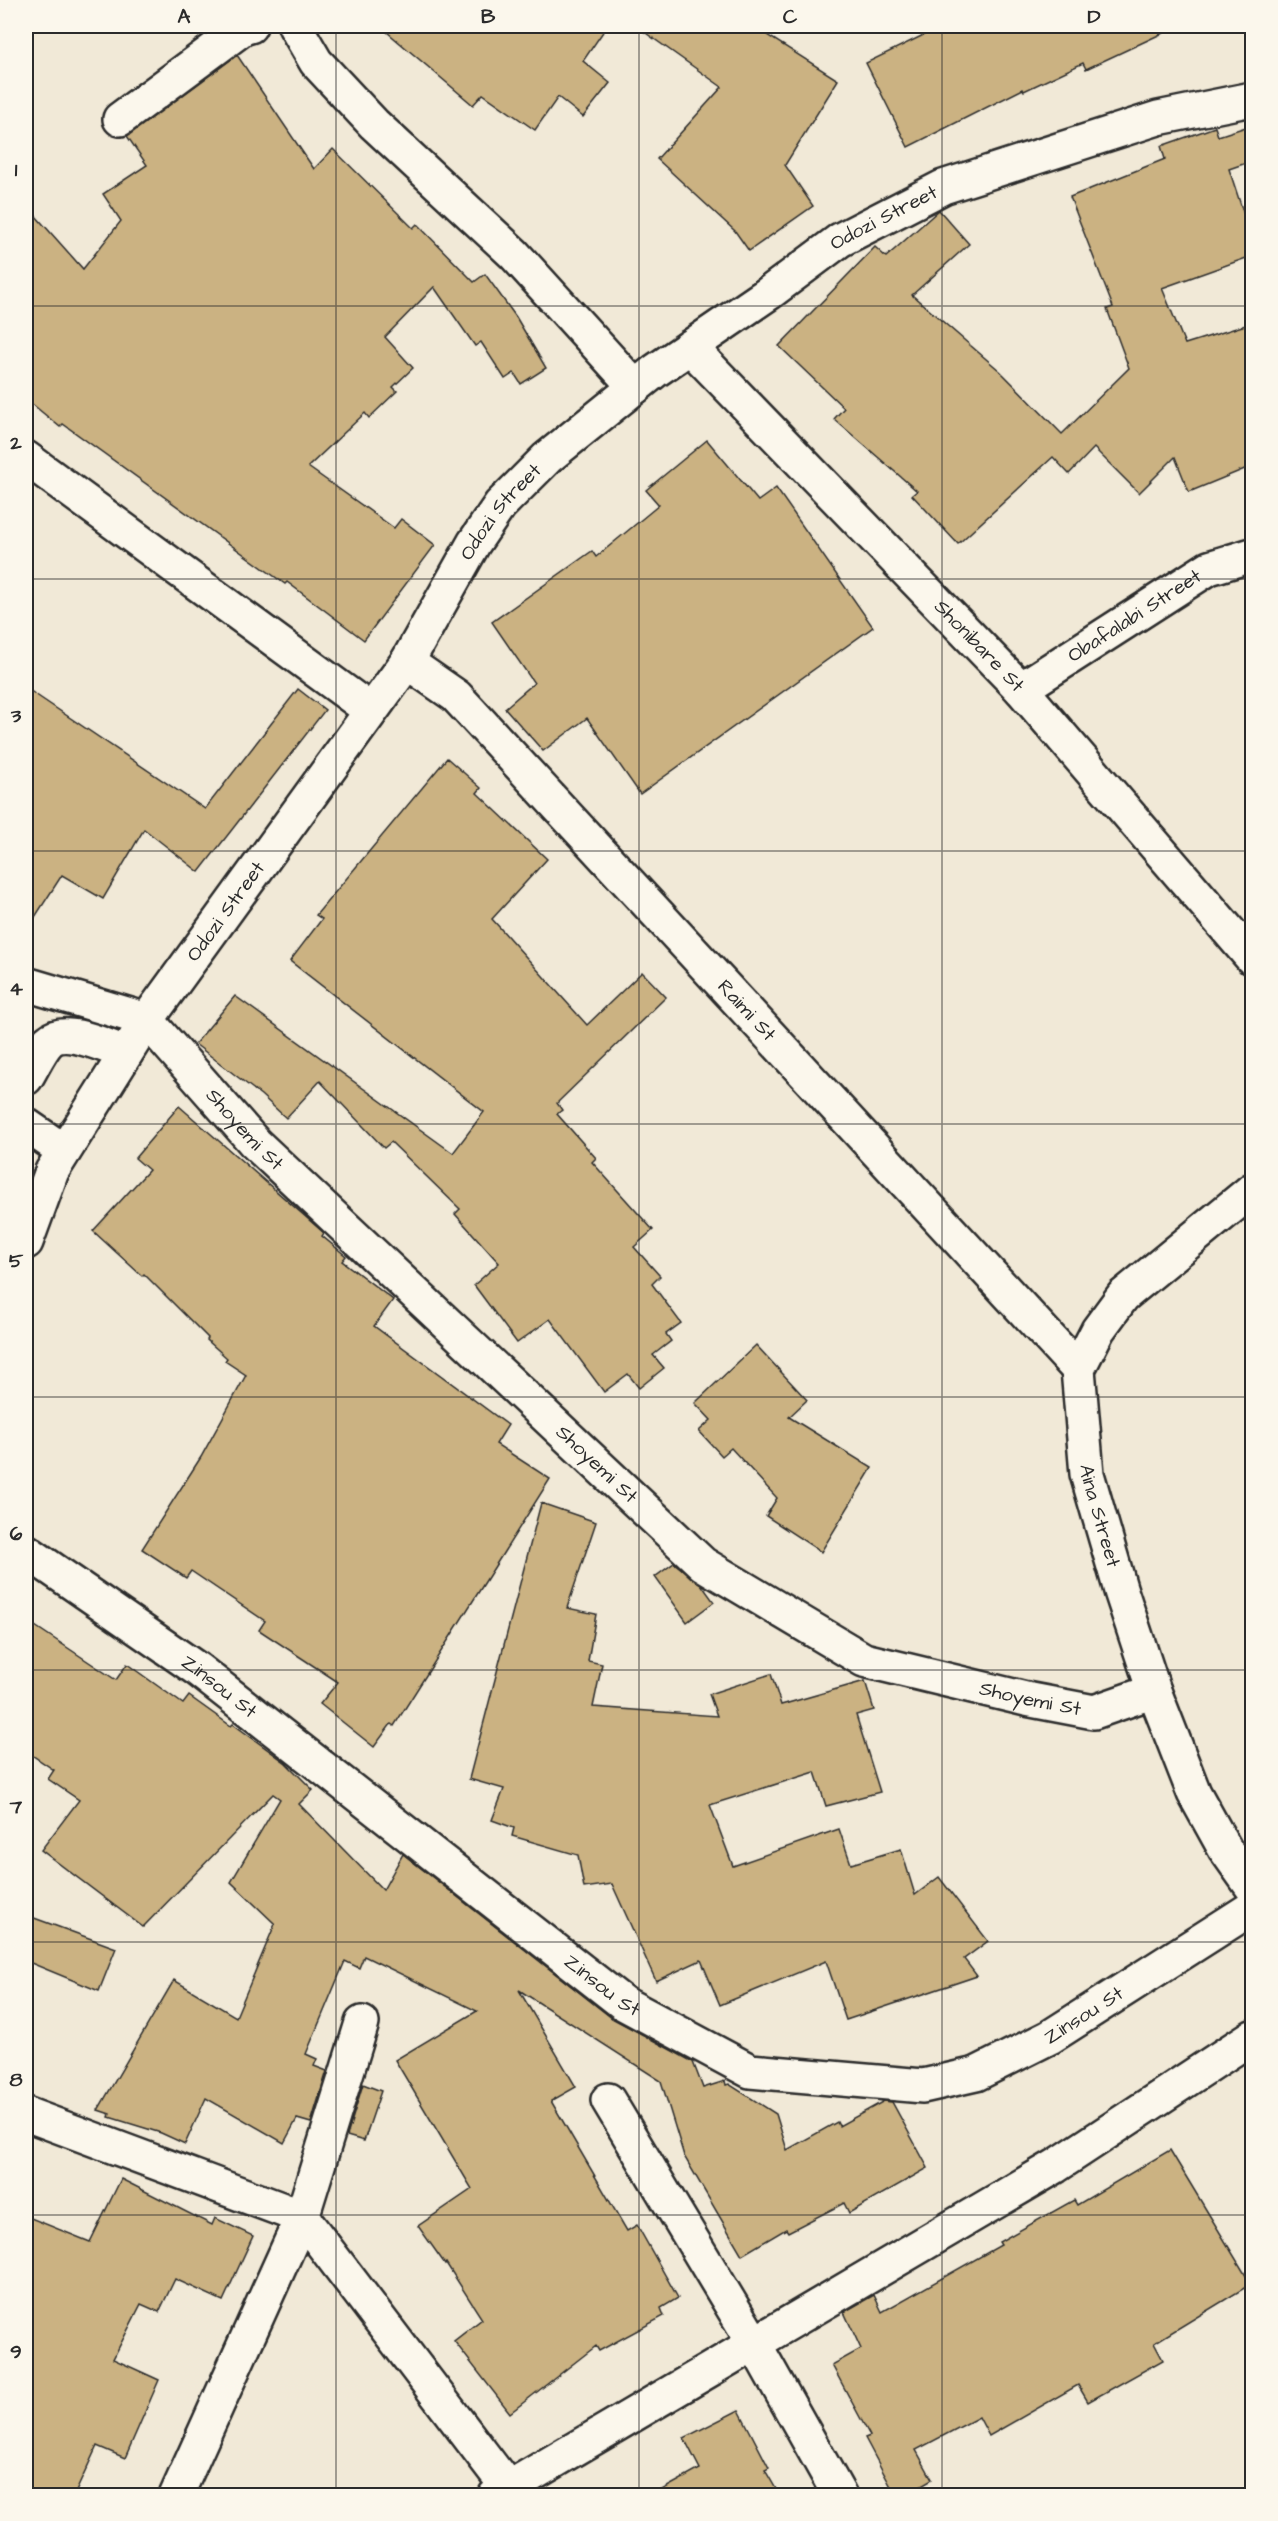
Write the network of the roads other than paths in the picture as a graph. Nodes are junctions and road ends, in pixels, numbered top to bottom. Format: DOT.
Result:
graph roads {
  1 [pos="250,26"];
  2 [pos="295,26"];
  3 [pos="1252,99"];
  4 [pos="120,119"];
  5 [pos="690,347"];
  6 [pos="635,387"];
  7 [pos="26,458"];
  8 [pos="1252,555"];
  9 [pos="407,662"];
  10 [pos="1021,688"];
  11 [pos="370,710"];
  12 [pos="1252,958"];
  13 [pos="26,984"];
  14 [pos="147,1020"];
  15 [pos="126,1053"];
  16 [pos="26,1078"];
  17 [pos="26,1125"];
  18 [pos="64,1151"];
  19 [pos="1252,1190"];
  20 [pos="26,1242"];
  21 [pos="1078,1368"];
  22 [pos="26,1551"];
  23 [pos="1154,1691"];
  24 [pos="1252,1887"];
  25 [pos="1252,1908"];
  26 [pos="362,2023"];
  27 [pos="1252,2037"];
  28 [pos="608,2100"];
  29 [pos="26,2114"];
  30 [pos="302,2217"];
  31 [pos="754,2343"];
  32 [pos="501,2492"];
  33 [pos="176,2496"];
  34 [pos="840,2496"];
  1 -- 4 [label="street"];
  2 -- 6 [label="street"];
  3 -- 5 [label="street, Odozi Street"];
  5 -- 6 [label="street, Odozi Street"];
  5 -- 10 [label="street, Shonibare St"];
  6 -- 9 [label="street, Odozi Street"];
  7 -- 11 [label="street"];
  8 -- 10 [label="street, Obafalabi Street"];
  9 -- 11 [label="street, Odozi Street"];
  9 -- 21 [label="street, Raimi St"];
  10 -- 12 [label="street, Shonibare St"];
  11 -- 14 [label="street, Odozi Street"];
  13 -- 14 [label="street"];
  14 -- 15 [label="street, Odozi Street"];
  14 -- 23 [label="street, Shoyemi St"];
  15 -- 16 [label="street"];
  15 -- 18 [label="street, Odozi Street"];
  17 -- 18 [label="street"];
  18 -- 20 [label="street, Odozi Street"];
  19 -- 21 [label="street"];
  21 -- 23 [label="street, Aina Street"];
  22 -- 25 [label="street, Zinsou St"];
  23 -- 24 [label="street, Aina Street"];
  26 -- 30 [label="street"];
  27 -- 31 [label="street"];
  28 -- 31 [label="street"];
  29 -- 30 [label="street"];
  30 -- 32 [label="street"];
  30 -- 33 [label="street"];
  31 -- 32 [label="street"];
  31 -- 34 [label="street"];
}
